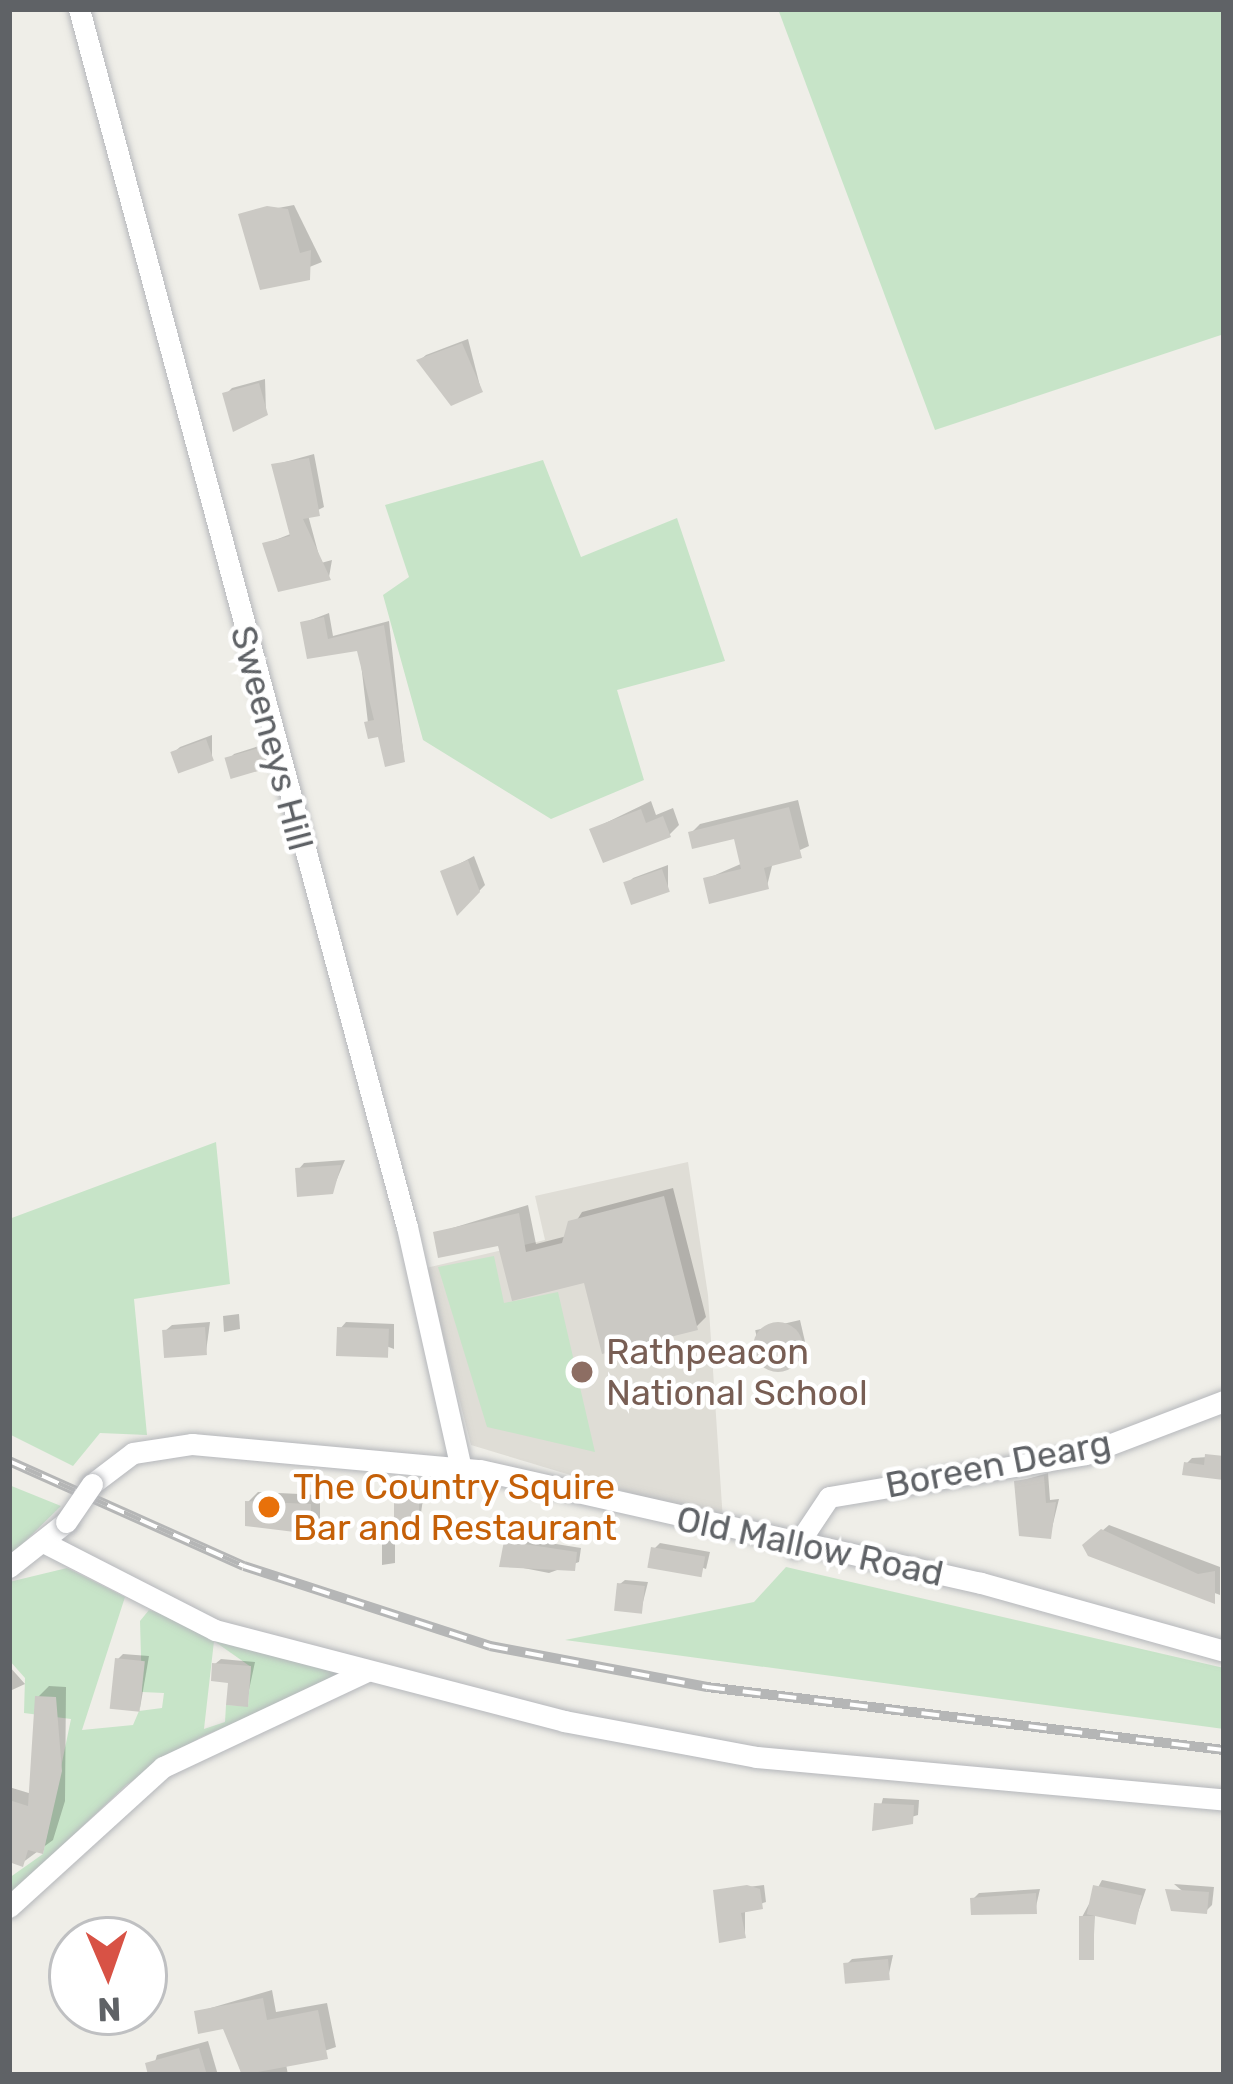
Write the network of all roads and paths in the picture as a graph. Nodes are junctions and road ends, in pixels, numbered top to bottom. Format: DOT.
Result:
graph roads {
  1 [pos="80,9"];
  2 [pos="1224,1401"];
  3 [pos="460,1468"];
  4 [pos="45,1543"];
  5 [pos="795,1548"];
  6 [pos="9,1567"];
  7 [pos="1224,1652"];
  8 [pos="367,1671"];
  9 [pos="1224,1800"];
  10 [pos="9,1907"];
  1 -- 3 [label="street, Sweeneys Hill"];
  2 -- 5 [label="street, Boreen Dearg"];
  3 -- 4 [label="street, Old Mallow Road, bridge"];
  3 -- 5 [label="street, Old Mallow Road"];
  4 -- 6 [label="street, Old Mallow Road"];
  4 -- 8 [label="street"];
  5 -- 7 [label="street, Old Mallow Road"];
  8 -- 9 [label="street"];
  8 -- 10 [label="street"];
}
